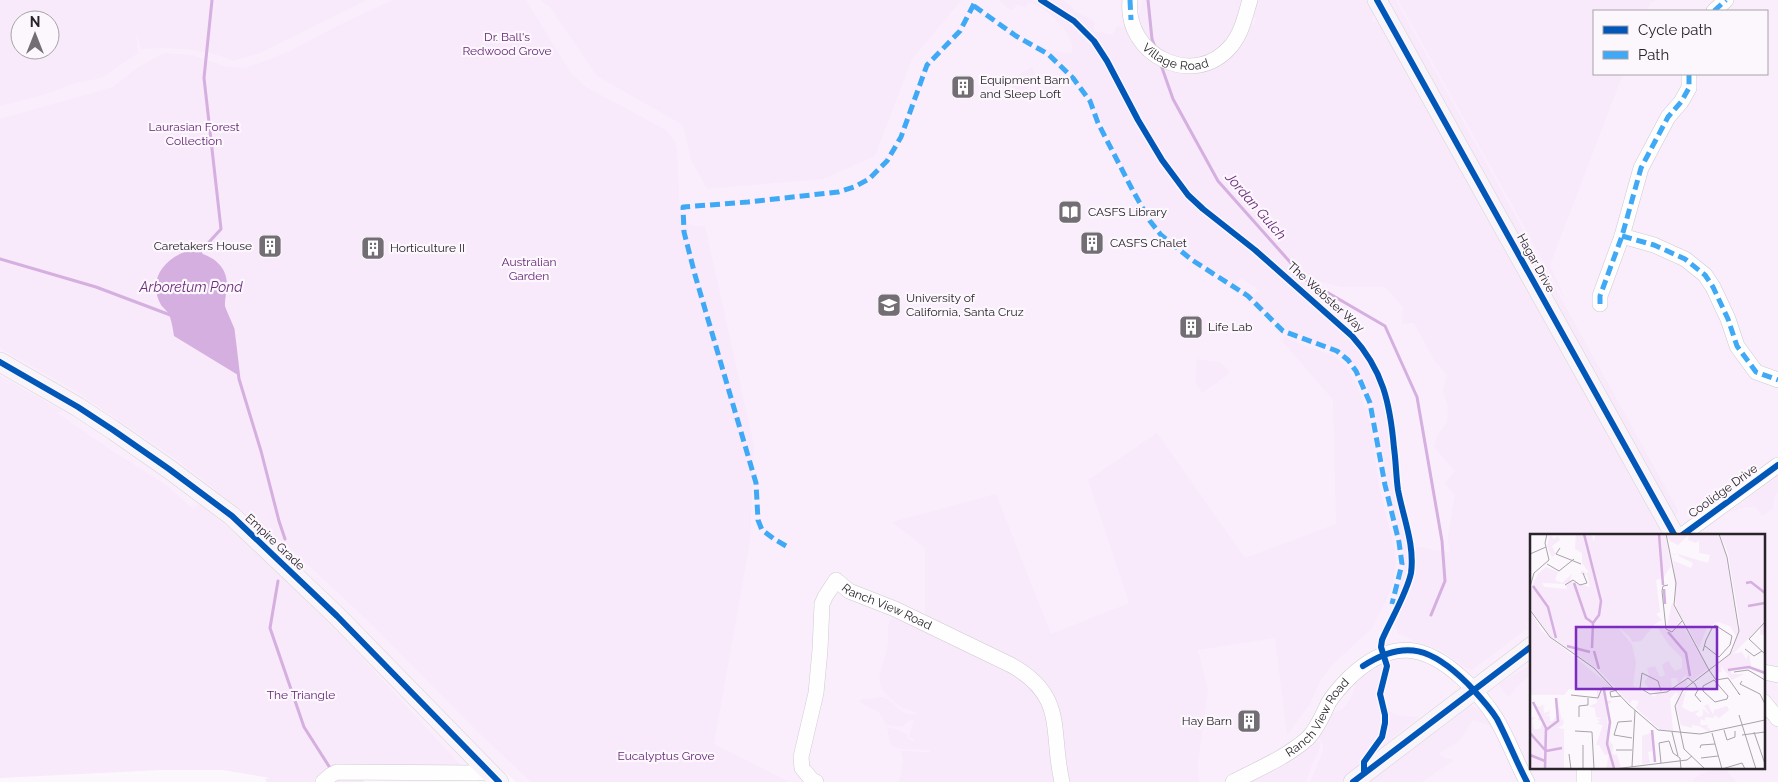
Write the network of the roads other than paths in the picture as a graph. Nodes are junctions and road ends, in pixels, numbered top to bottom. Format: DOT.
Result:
graph roads {
  1 [pos="1130,0"];
  2 [pos="1250,0"];
  3 [pos="1377,0"];
  4 [pos="1726,0"];
  5 [pos="1715,10"];
  6 [pos="1689,75"];
  7 [pos="1622,236"];
  8 [pos="1600,304"];
  9 [pos="0,362"];
  10 [pos="1778,380"];
  11 [pos="1778,465"];
  12 [pos="1674,534"];
  13 [pos="1684,534"];
  14 [pos="1530,648"];
  15 [pos="1474,690"];
  16 [pos="1766,704"];
  17 [pos="1778,719"];
  18 [pos="494,777"];
  19 [pos="328,778"];
  20 [pos="816,782"];
  21 [pos="1062,782"];
  22 [pos="1233,782"];
  23 [pos="1353,782"];
  24 [pos="1527,782"];
  1 -- 2 [label="street, Village Road"];
  3 -- 12 [label="main road, Hagar Drive"];
  4 -- 5 [label="street"];
  6 -- 7 [label="street"];
  7 -- 8 [label="street"];
  7 -- 10 [label="street"];
  9 -- 18 [label="main road, Empire Grade"];
  11 -- 13 [label="street, Coolidge Drive"];
  14 -- 15 [label="main road"];
  15 -- 22 [label="street, Ranch View Road"];
  15 -- 23 [label="main road"];
  15 -- 24 [label="street, Ranch View Road"];
  16 -- 17 [label="street"];
  18 -- 19 [label="street"];
  20 -- 21 [label="street, Ranch View Road"];
}
